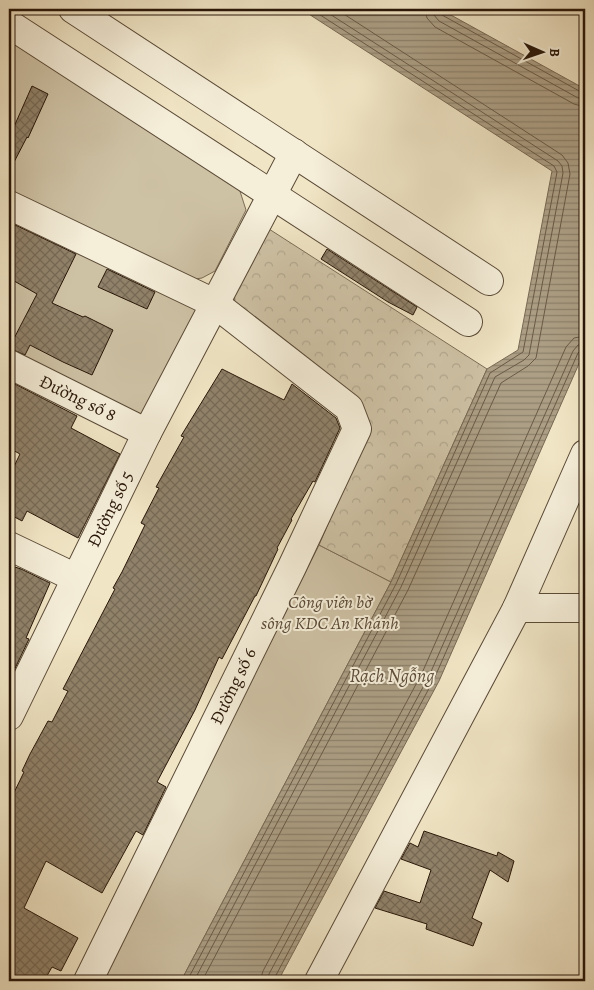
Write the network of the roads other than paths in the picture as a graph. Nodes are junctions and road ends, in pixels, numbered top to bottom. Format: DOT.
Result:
graph roads {
  1 [pos="73,9"];
  2 [pos="9,24"];
  3 [pos="294,153"];
  4 [pos="271,194"];
  5 [pos="9,205"];
  6 [pos="489,281"];
  7 [pos="214,303"];
  8 [pos="468,322"];
  9 [pos="9,364"];
  10 [pos="147,433"];
  11 [pos="585,454"];
  12 [pos="9,546"];
  13 [pos="76,578"];
  14 [pos="517,608"];
  15 [pos="585,608"];
  16 [pos="9,716"];
  17 [pos="88,981"];
  18 [pos="319,981"];
  1 -- 3 [label="street"];
  2 -- 4 [label="street"];
  3 -- 4 [label="street, Đường số 5"];
  3 -- 6 [label="street"];
  4 -- 7 [label="street, Đường số 5"];
  4 -- 8 [label="street"];
  5 -- 7 [label="street, Đường số 6"];
  7 -- 10 [label="street, Đường số 5"];
  7 -- 17 [label="street, Đường số 6"];
  9 -- 10 [label="street, Đường số 8"];
  10 -- 13 [label="street, Đường số 5"];
  11 -- 14 [label="street"];
  12 -- 13 [label="street"];
  13 -- 16 [label="street, Đường số 5"];
  14 -- 15 [label="street"];
  14 -- 18 [label="street"];
}
